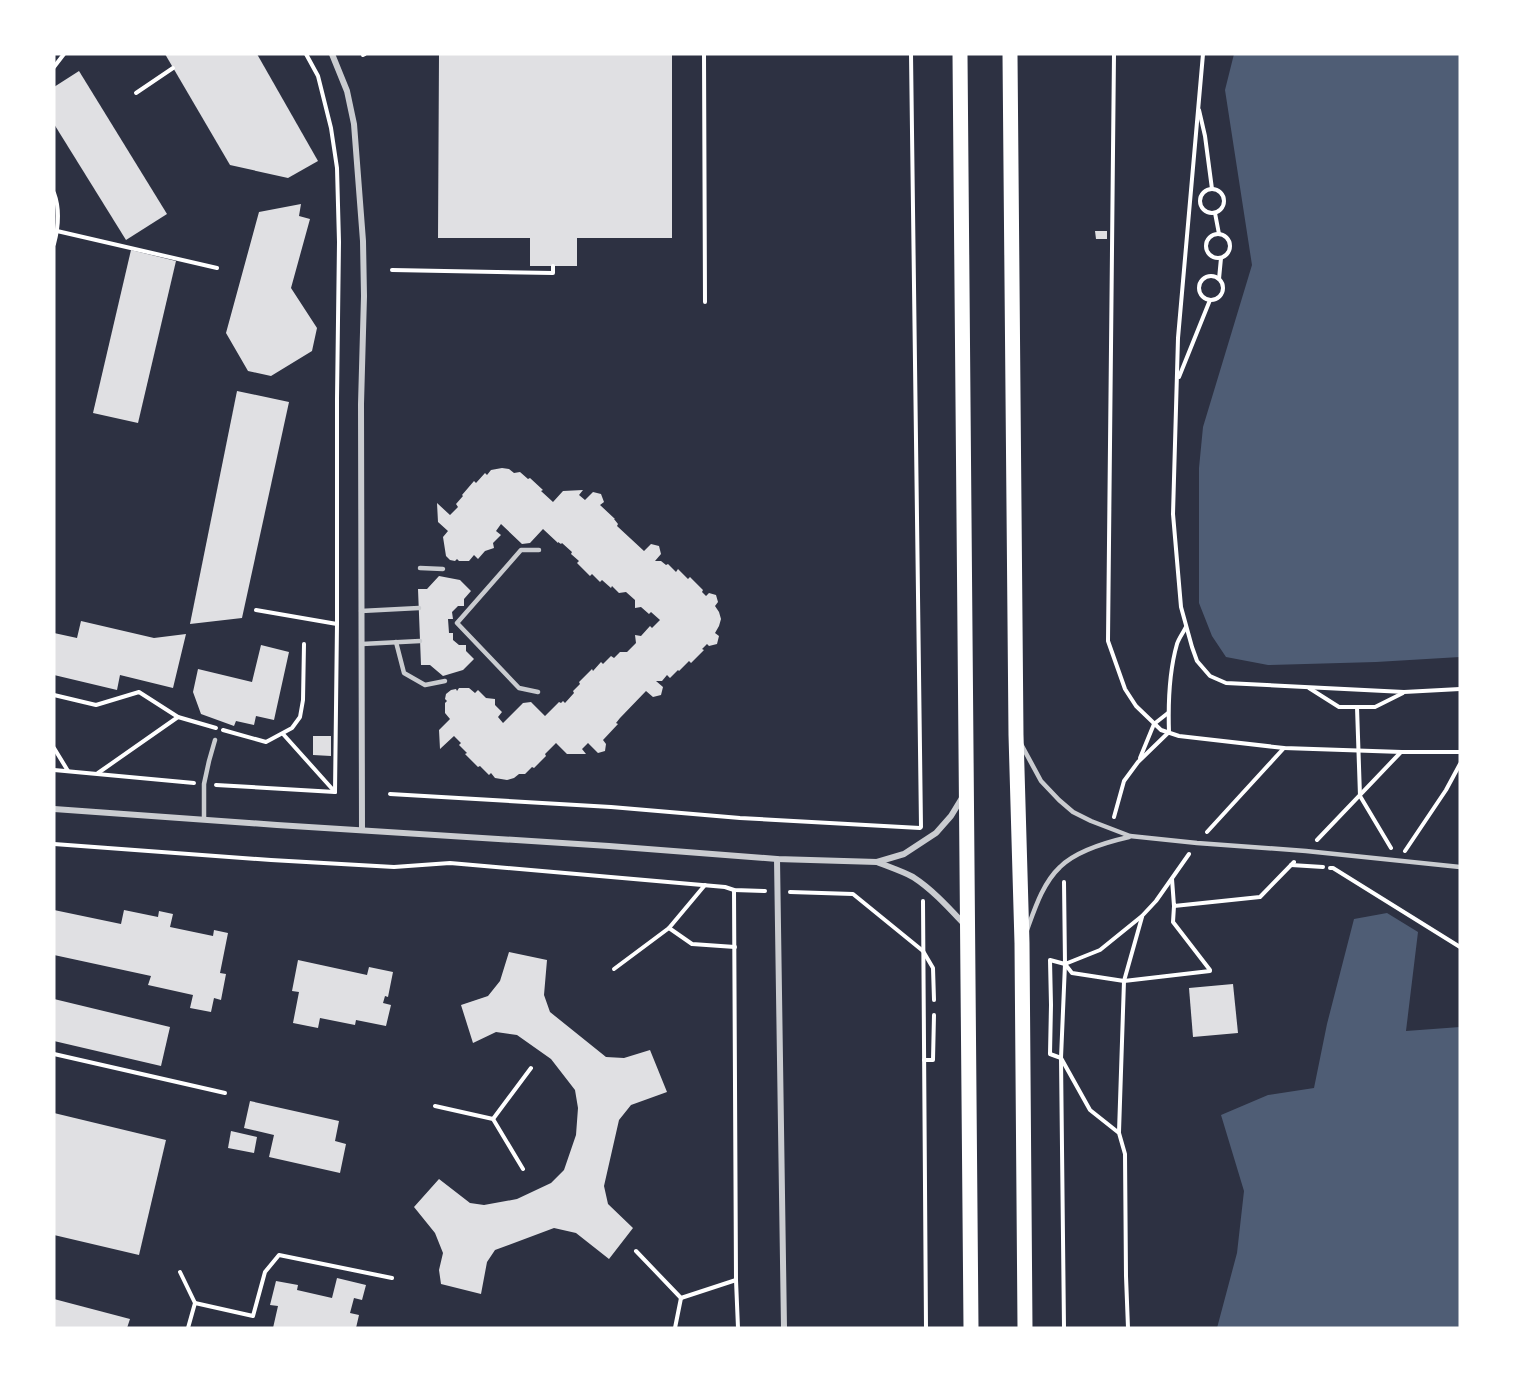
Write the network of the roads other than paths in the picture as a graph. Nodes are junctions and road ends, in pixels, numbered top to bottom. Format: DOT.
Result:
graph roads {
  1 [pos="332,54"];
  2 [pos="960,54"];
  3 [pos="1010,54"];
  4 [pos="539,550"];
  5 [pos="420,568"];
  6 [pos="443,569"];
  7 [pos="419,608"];
  8 [pos="361,611"];
  9 [pos="420,641"];
  10 [pos="396,642"];
  11 [pos="362,644"];
  12 [pos="445,681"];
  13 [pos="538,692"];
  14 [pos="1016,735"];
  15 [pos="216,740"];
  16 [pos="966,793"];
  17 [pos="54,808"];
  18 [pos="204,819"];
  19 [pos="362,830"];
  20 [pos="1130,836"];
  21 [pos="777,859"];
  22 [pos="877,862"];
  23 [pos="1460,867"];
  24 [pos="967,927"];
  25 [pos="1022,944"];
  26 [pos="784,1328"];
  27 [pos="971,1328"];
  28 [pos="1025,1328"];
  1 -- 8 [label="street"];
  2 -- 16 [label="highway"];
  3 -- 14 [label="highway"];
  4 -- 13 [label="lane"];
  5 -- 6 [label="lane"];
  7 -- 8 [label="lane"];
  8 -- 11 [label="street"];
  9 -- 10 [label="lane"];
  10 -- 11 [label="lane"];
  10 -- 12 [label="lane"];
  11 -- 19 [label="street"];
  14 -- 20 [label="lane"];
  14 -- 25 [label="highway"];
  15 -- 18 [label="lane"];
  16 -- 22 [label="street"];
  16 -- 24 [label="highway"];
  17 -- 18 [label="street"];
  18 -- 19 [label="street"];
  19 -- 21 [label="street"];
  20 -- 23 [label="lane"];
  20 -- 25 [label="lane"];
  21 -- 22 [label="street"];
  21 -- 26 [label="street"];
  22 -- 24 [label="street"];
  24 -- 27 [label="highway"];
  25 -- 28 [label="highway"];
}
